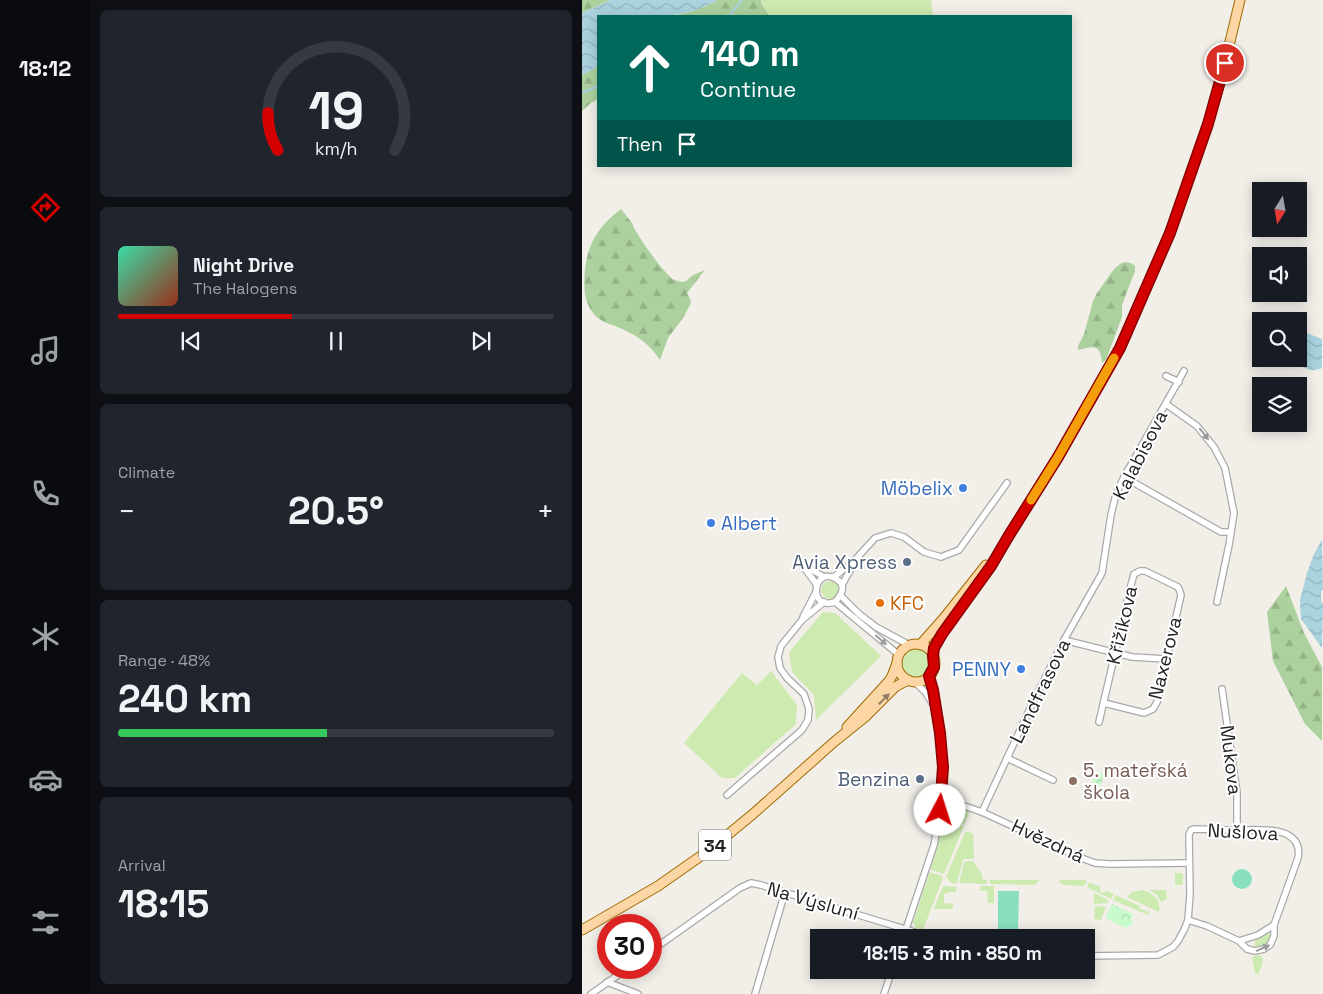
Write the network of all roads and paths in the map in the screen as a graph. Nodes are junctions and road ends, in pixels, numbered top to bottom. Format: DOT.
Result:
graph roads {
  1 [pos="1240,0"];
  2 [pos="1184,371"];
  3 [pos="1166,376"];
  4 [pos="1178,382"];
  5 [pos="1166,404"];
  6 [pos="1124,477"];
  7 [pos="1007,483"];
  8 [pos="1230,532"];
  9 [pos="1008,537"];
  10 [pos="854,561"];
  11 [pos="1102,573"];
  12 [pos="824,577"];
  13 [pos="834,577"];
  14 [pos="816,585"];
  15 [pos="842,585"];
  16 [pos="1178,586"];
  17 [pos="816,592"];
  18 [pos="841,596"];
  19 [pos="824,602"];
  20 [pos="835,602"];
  21 [pos="1216,602"];
  22 [pos="802,620"];
  23 [pos="1064,640"];
  24 [pos="915,645"];
  25 [pos="1115,652"];
  26 [pos="933,656"];
  27 [pos="898,659"];
  28 [pos="1166,659"];
  29 [pos="929,676"];
  30 [pos="912,681"];
  31 [pos="1222,689"];
  32 [pos="1104,703"];
  33 [pos="936,710"];
  34 [pos="1100,722"];
  35 [pos="834,742"];
  36 [pos="1007,758"];
  37 [pos="1053,780"];
  38 [pos="727,795"];
  39 [pos="941,798"];
  40 [pos="982,812"];
  41 [pos="1237,830"];
  42 [pos="1189,863"];
  43 [pos="785,892"];
  44 [pos="1188,920"];
  45 [pos="1274,925"];
  46 [pos="905,929"];
  47 [pos="582,930"];
  48 [pos="1239,941"];
  49 [pos="662,943"];
  50 [pos="1095,956"];
  51 [pos="612,979"];
  52 [pos="889,979"];
  53 [pos="607,982"];
  54 [pos="591,994"];
  55 [pos="638,994"];
  56 [pos="755,994"];
  57 [pos="884,994"];
  1 -- 9 [label="main road"];
  2 -- 4 [label="street, Kalabisova"];
  3 -- 4 [label="street"];
  4 -- 5 [label="street, Kalabisova"];
  5 -- 6 [label="street, Kalabisova"];
  5 -- 8 [label="street, one-way"];
  6 -- 8 [label="street"];
  6 -- 11 [label="street, Kalabisova"];
  7 -- 10 [label="street"];
  8 -- 21 [label="street"];
  9 -- 24 [label="main road"];
  9 -- 26 [label="main road"];
  10 -- 13 [label="street"];
  10 -- 15 [label="street"];
  11 -- 23 [label="street, Landfrasova"];
  12 -- 13 [label="street"];
  12 -- 14 [label="street"];
  12 -- 14 [label="street"];
  13 -- 15 [label="street"];
  14 -- 17 [label="street"];
  15 -- 18 [label="street"];
  16 -- 25 [label="street, Křižíkova"];
  16 -- 28 [label="street, Naxerova"];
  17 -- 19 [label="street"];
  17 -- 22 [label="street"];
  18 -- 20 [label="street"];
  18 -- 24 [label="street"];
  19 -- 20 [label="street"];
  19 -- 22 [label="street"];
  20 -- 27 [label="street, one-way"];
  22 -- 38 [label="street"];
  23 -- 25 [label="street"];
  23 -- 36 [label="street, Landfrasova"];
  24 -- 26 [label="main road"];
  24 -- 27 [label="main road"];
  25 -- 28 [label="street"];
  25 -- 32 [label="street, Křižíkova"];
  26 -- 29 [label="main road"];
  27 -- 30 [label="main road"];
  27 -- 35 [label="main road, 34"];
  28 -- 32 [label="street, Naxerova"];
  29 -- 30 [label="main road"];
  29 -- 33 [label="street"];
  30 -- 33 [label="street"];
  35 -- 30 [label="main road, 34, one-way"];
  31 -- 41 [label="street, Mukova"];
  32 -- 34 [label="street, Křižíkova"];
  33 -- 39 [label="street"];
  35 -- 47 [label="main road, 34"];
  36 -- 37 [label="street"];
  36 -- 40 [label="street, Landfrasova"];
  39 -- 40 [label="street, Hvězdná"];
  39 -- 46 [label="street"];
  40 -- 42 [label="street, Hvězdná"];
  41 -- 42 [label="street, Nušlova"];
  41 -- 45 [label="street, Nušlova"];
  42 -- 44 [label="street"];
  43 -- 46 [label="street, Na Výsluní"];
  43 -- 49 [label="street, Na Výsluní"];
  43 -- 56 [label="street"];
  44 -- 48 [label="street"];
  44 -- 50 [label="street"];
  45 -- 48 [label="street"];
  48 -- 45 [label="street, one-way"];
  51 -- 53 [label="street"];
  52 -- 57 [label="street"];
  53 -- 54 [label="street"];
  53 -- 55 [label="street"];
}
